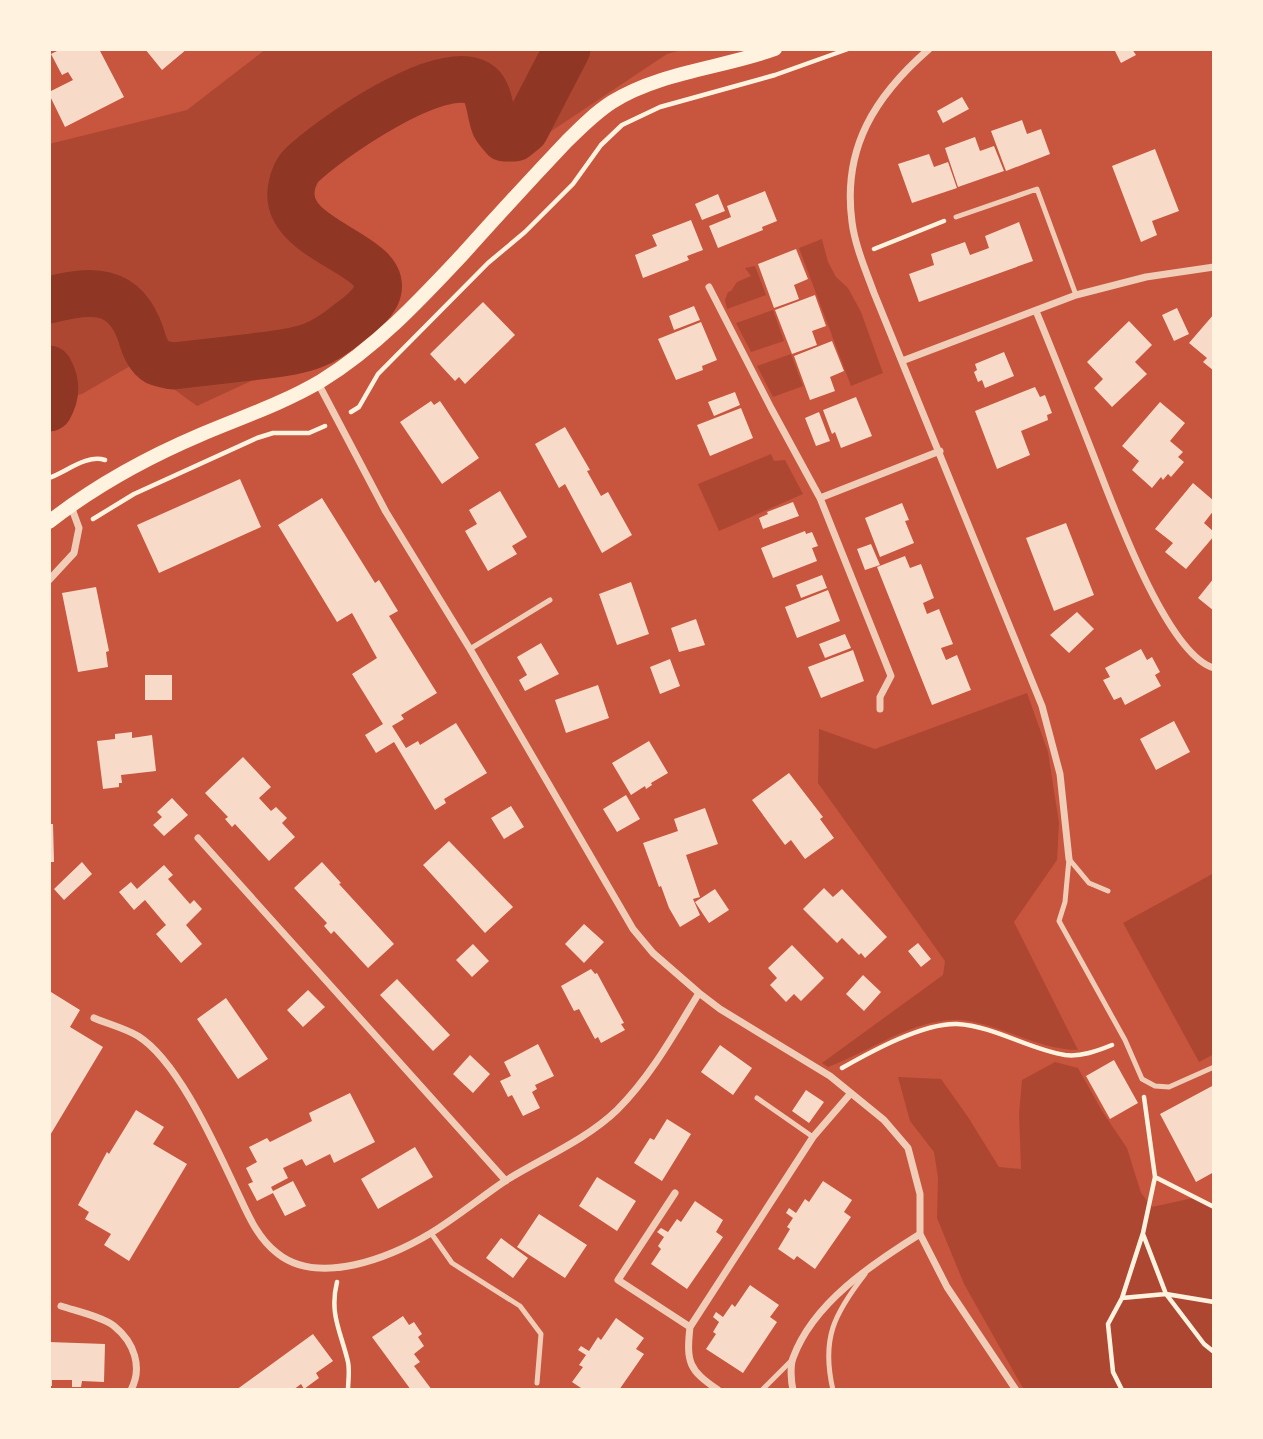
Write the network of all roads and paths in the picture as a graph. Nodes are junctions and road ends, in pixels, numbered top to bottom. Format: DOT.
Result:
graph roads {
  1 [pos="775,49"];
  2 [pos="929,49"];
  3 [pos="956,217"];
  4 [pos="860,254"];
  5 [pos="1214,267"];
  6 [pos="709,287"];
  7 [pos="1076,295"];
  8 [pos="1036,311"];
  9 [pos="902,361"];
  10 [pos="318,382"];
  11 [pos="940,451"];
  12 [pos="124,471"];
  13 [pos="49,478"];
  14 [pos="820,498"];
  15 [pos="70,505"];
  16 [pos="49,522"];
  17 [pos="49,580"];
  18 [pos="550,600"];
  19 [pos="470,649"];
  20 [pos="1214,668"];
  21 [pos="880,709"];
  22 [pos="198,838"];
  23 [pos="1069,859"];
  24 [pos="1108,891"];
  25 [pos="699,993"];
  26 [pos="94,1018"];
  27 [pos="1125,1040"];
  28 [pos="1214,1067"];
  29 [pos="830,1076"];
  30 [pos="1142,1079"];
  31 [pos="850,1093"];
  32 [pos="757,1098"];
  33 [pos="813,1137"];
  34 [pos="1155,1177"];
  35 [pos="506,1181"];
  36 [pos="675,1193"];
  37 [pos="1214,1207"];
  38 [pos="431,1233"];
  39 [pos="1143,1233"];
  40 [pos="920,1234"];
  41 [pos="866,1273"];
  42 [pos="339,1276"];
  43 [pos="1166,1294"];
  44 [pos="1122,1298"];
  45 [pos="1214,1302"];
  46 [pos="61,1306"];
  47 [pos="690,1327"];
  48 [pos="1214,1352"];
  49 [pos="792,1360"];
  50 [pos="537,1383"];
  51 [pos="131,1390"];
  52 [pos="348,1390"];
  53 [pos="718,1390"];
  54 [pos="762,1390"];
  55 [pos="793,1390"];
  56 [pos="833,1390"];
  57 [pos="1016,1390"];
  58 [pos="1122,1390"];
  1 -- 10 [label="main road"];
  2 -- 4 [label="street"];
  3 -- 4 [label="path"];
  3 -- 7 [label="lane"];
  4 -- 9 [label="street"];
  5 -- 7 [label="street"];
  6 -- 14 [label="street"];
  7 -- 8 [label="street"];
  8 -- 9 [label="street"];
  8 -- 20 [label="street"];
  9 -- 11 [label="street"];
  10 -- 12 [label="main road"];
  10 -- 19 [label="street"];
  11 -- 14 [label="street"];
  11 -- 23 [label="street"];
  12 -- 13 [label="path"];
  12 -- 15 [label="main road"];
  14 -- 21 [label="street"];
  15 -- 16 [label="main road"];
  15 -- 17 [label="street"];
  18 -- 19 [label="lane"];
  19 -- 25 [label="street"];
  22 -- 35 [label="street"];
  23 -- 24 [label="lane"];
  23 -- 27 [label="lane"];
  25 -- 29 [label="street"];
  25 -- 35 [label="street"];
  26 -- 38 [label="street"];
  27 -- 29 [label="path"];
  27 -- 30 [label="lane"];
  28 -- 30 [label="lane"];
  29 -- 31 [label="street"];
  30 -- 34 [label="path"];
  31 -- 33 [label="street"];
  31 -- 40 [label="street"];
  32 -- 33 [label="lane"];
  33 -- 47 [label="street"];
  34 -- 37 [label="path"];
  34 -- 39 [label="path"];
  35 -- 38 [label="street"];
  36 -- 47 [label="street"];
  38 -- 50 [label="lane"];
  39 -- 43 [label="path"];
  39 -- 44 [label="path"];
  40 -- 41 [label="street"];
  40 -- 57 [label="street"];
  41 -- 49 [label="street"];
  41 -- 56 [label="lane"];
  42 -- 52 [label="path"];
  43 -- 44 [label="path"];
  43 -- 45 [label="path"];
  43 -- 48 [label="path"];
  44 -- 58 [label="path"];
  46 -- 51 [label="street"];
  47 -- 53 [label="street"];
  49 -- 54 [label="lane"];
  49 -- 55 [label="street"];
}
